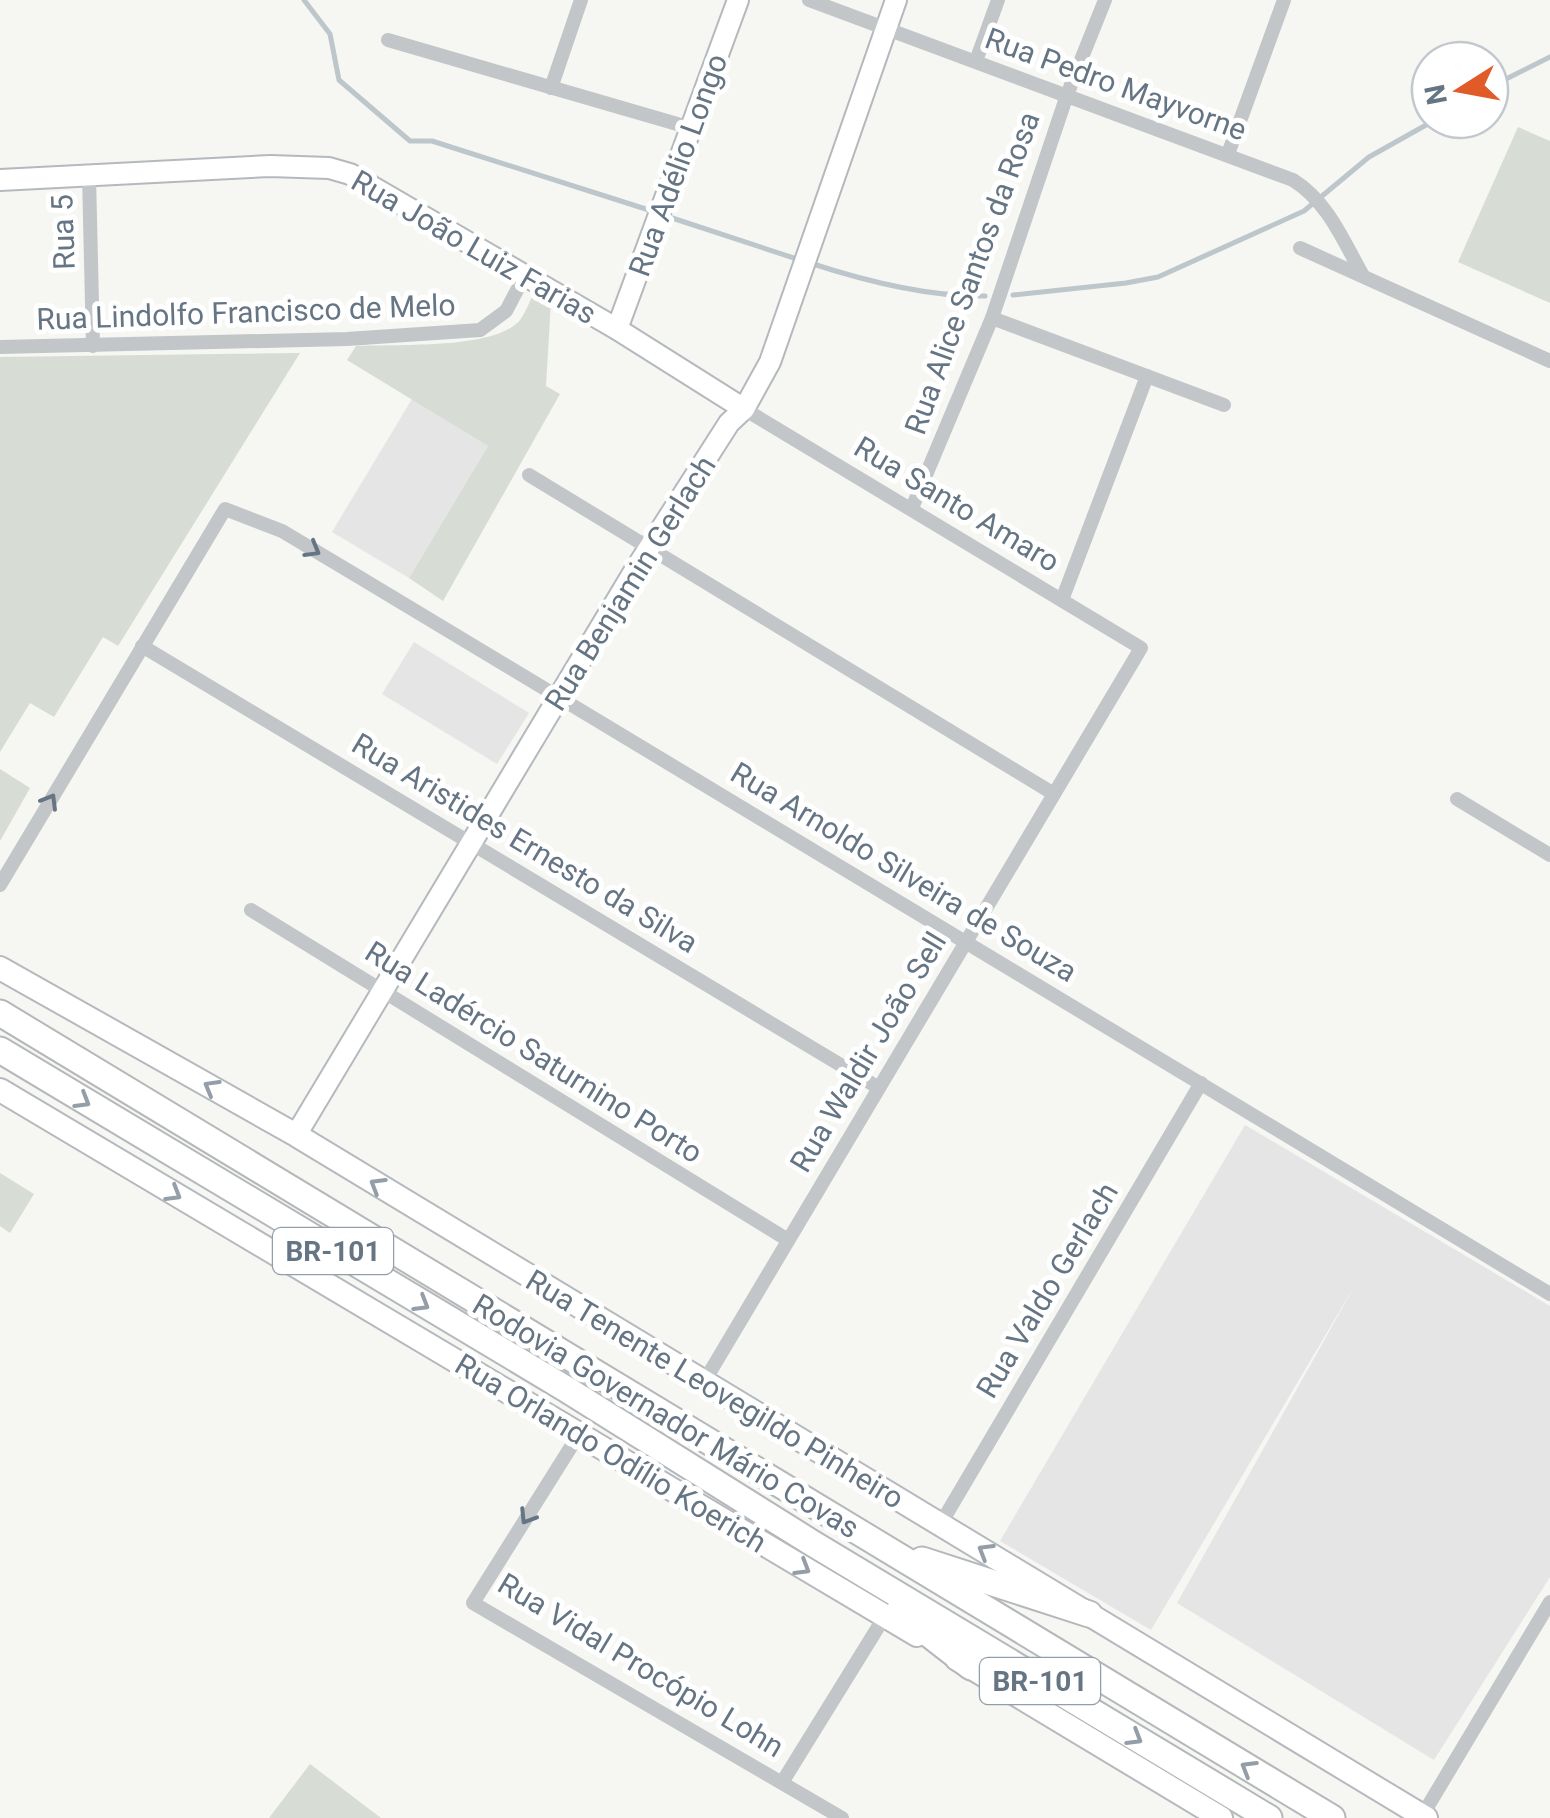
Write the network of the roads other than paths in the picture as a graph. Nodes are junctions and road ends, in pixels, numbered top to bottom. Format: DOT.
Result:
graph roads {
  1 [pos="581,0"];
  2 [pos="738,0"];
  3 [pos="809,0"];
  4 [pos="896,0"];
  5 [pos="998,0"];
  6 [pos="1105,0"];
  7 [pos="1284,0"];
  8 [pos="885,28"];
  9 [pos="388,40"];
  10 [pos="976,62"];
  11 [pos="551,88"];
  12 [pos="1066,95"];
  13 [pos="691,128"];
  14 [pos="1228,154"];
  15 [pos="88,176"];
  16 [pos="0,180"];
  17 [pos="1300,248"];
  18 [pos="1362,274"];
  19 [pos="525,275"];
  20 [pos="992,318"];
  21 [pos="617,329"];
  22 [pos="93,346"];
  23 [pos="0,348"];
  24 [pos="1550,361"];
  25 [pos="1147,376"];
  26 [pos="1224,405"];
  27 [pos="744,409"];
  28 [pos="529,475"];
  29 [pos="912,508"];
  30 [pos="648,549"];
  31 [pos="1062,600"];
  32 [pos="142,646"];
  33 [pos="1141,648"];
  34 [pos="560,696"];
  35 [pos="1054,794"];
  36 [pos="1457,799"];
  37 [pos="471,843"];
  38 [pos="1550,855"];
  39 [pos="0,885"];
  40 [pos="251,910"];
  41 [pos="966,942"];
  42 [pos="0,968"];
  43 [pos="382,990"];
  44 [pos="0,1014"];
  45 [pos="0,1050"];
  46 [pos="1201,1083"];
  47 [pos="879,1088"];
  48 [pos="0,1090"];
  49 [pos="296,1135"];
  50 [pos="788,1240"];
  51 [pos="1550,1294"];
  52 [pos="704,1382"];
  53 [pos="579,1434"];
  54 [pos="940,1524"];
  55 [pos="812,1543"];
  56 [pos="888,1550"];
  57 [pos="1550,1602"];
  58 [pos="1089,1614"];
  59 [pos="885,1616"];
  60 [pos="970,1667"];
  61 [pos="783,1781"];
  62 [pos="1424,1817"];
  63 [pos="842,1818"];
  64 [pos="1222,1818"];
  65 [pos="1269,1818"];
  66 [pos="1332,1818"];
  1 -- 11 [label="street"];
  2 -- 13 [label="main road, Rua Adélio Longo"];
  3 -- 8 [label="street, Rua Pedro Mayvorne"];
  4 -- 8 [label="main road, Rua Benjamin Gerlach"];
  5 -- 10 [label="street"];
  6 -- 12 [label="street, Rua Alice Santos da Rosa"];
  7 -- 14 [label="street"];
  8 -- 10 [label="street, Rua Pedro Mayvorne"];
  8 -- 27 [label="main road, Rua Benjamin Gerlach"];
  9 -- 11 [label="street"];
  10 -- 12 [label="street, Rua Pedro Mayvorne"];
  11 -- 13 [label="street"];
  12 -- 14 [label="street, Rua Pedro Mayvorne"];
  12 -- 20 [label="street, Rua Alice Santos da Rosa"];
  13 -- 21 [label="main road, Rua Adélio Longo"];
  14 -- 18 [label="street, Rua Pedro Mayvorne"];
  15 -- 16 [label="main road, Rua João Luiz Farias"];
  15 -- 19 [label="main road, Rua João Luiz Farias"];
  15 -- 22 [label="street, Rua 5"];
  17 -- 18 [label="street"];
  18 -- 24 [label="street"];
  19 -- 21 [label="main road, Rua João Luiz Farias"];
  19 -- 22 [label="street, Rua Lindolfo Francisco de Melo"];
  20 -- 25 [label="street"];
  20 -- 29 [label="street, Rua Alice Santos da Rosa"];
  21 -- 27 [label="main road, Rua João Luiz Farias"];
  22 -- 23 [label="street, Rua Lindolfo Francisco de Melo"];
  25 -- 26 [label="street"];
  25 -- 31 [label="street"];
  27 -- 29 [label="street, Rua Santo Amaro"];
  27 -- 30 [label="main road, Rua Benjamin Gerlach"];
  28 -- 30 [label="street"];
  29 -- 31 [label="street, Rua Santo Amaro"];
  30 -- 34 [label="main road, Rua Benjamin Gerlach"];
  30 -- 35 [label="street"];
  31 -- 33 [label="street, Rua Santo Amaro"];
  32 -- 34 [label="street, Rua Arnoldo Silveira de Souza, one-way"];
  32 -- 37 [label="street, Rua Aristides Ernesto da Silva"];
  39 -- 32 [label="street, one-way"];
  33 -- 35 [label="street, Rua Waldir João Sell"];
  34 -- 37 [label="main road, Rua Benjamin Gerlach"];
  34 -- 41 [label="street, Rua Arnoldo Silveira de Souza"];
  35 -- 41 [label="street, Rua Waldir João Sell"];
  36 -- 38 [label="street"];
  37 -- 43 [label="main road, Rua Benjamin Gerlach"];
  37 -- 47 [label="street, Rua Aristides Ernesto da Silva"];
  40 -- 43 [label="street, Rua Ladércio Saturnino Porto"];
  41 -- 46 [label="street, Rua Arnoldo Silveira de Souza"];
  41 -- 47 [label="street, Rua Waldir João Sell"];
  49 -- 42 [label="main road, Rua Tenente Leovegildo Pinheiro, one-way"];
  43 -- 49 [label="main road, Rua Benjamin Gerlach"];
  43 -- 50 [label="street, Rua Ladércio Saturnino Porto"];
  44 -- 56 [label="highway, Rodovia Governador Mário Covas / BR-101"];
  45 -- 55 [label="highway, Rodovia Governador Mário Covas / BR-101, one-way"];
  46 -- 51 [label="street, Rua Arnoldo Silveira de Souza"];
  46 -- 54 [label="street, Rua Valdo Gerlach"];
  47 -- 50 [label="street, Rua Waldir João Sell"];
  48 -- 53 [label="main road, Rua Orlando Odílio Koerich, one-way"];
  52 -- 49 [label="main road, Rua Tenente Leovegildo Pinheiro, one-way"];
  50 -- 52 [label="street, Rua Waldir João Sell"];
  52 -- 54 [label="main road, Rua Tenente Leovegildo Pinheiro"];
  53 -- 59 [label="main road, Rua Orlando Odílio Koerich, one-way"];
  53 -- 61 [label="street, Rua Vidal Procópio Lohn, one-way"];
  58 -- 54 [label="main road, Rua Tenente Leovegildo Pinheiro, one-way"];
  55 -- 60 [label="highway"];
  55 -- 65 [label="highway, Rodovia Governador Mário Covas / BR-101, one-way"];
  56 -- 58 [label="highway"];
  66 -- 56 [label="highway, Rodovia Governador Mário Covas / BR-101, one-way"];
  57 -- 62 [label="street"];
  58 -- 62 [label="main road, Rua Tenente Leovegildo Pinheiro"];
  59 -- 60 [label="main road, Rua Orlando Odílio Koerich"];
  59 -- 61 [label="street"];
  60 -- 64 [label="main road, Rua Orlando Odílio Koerich"];
  61 -- 63 [label="street, Rua Vidal Procópio Lohn"];
}
